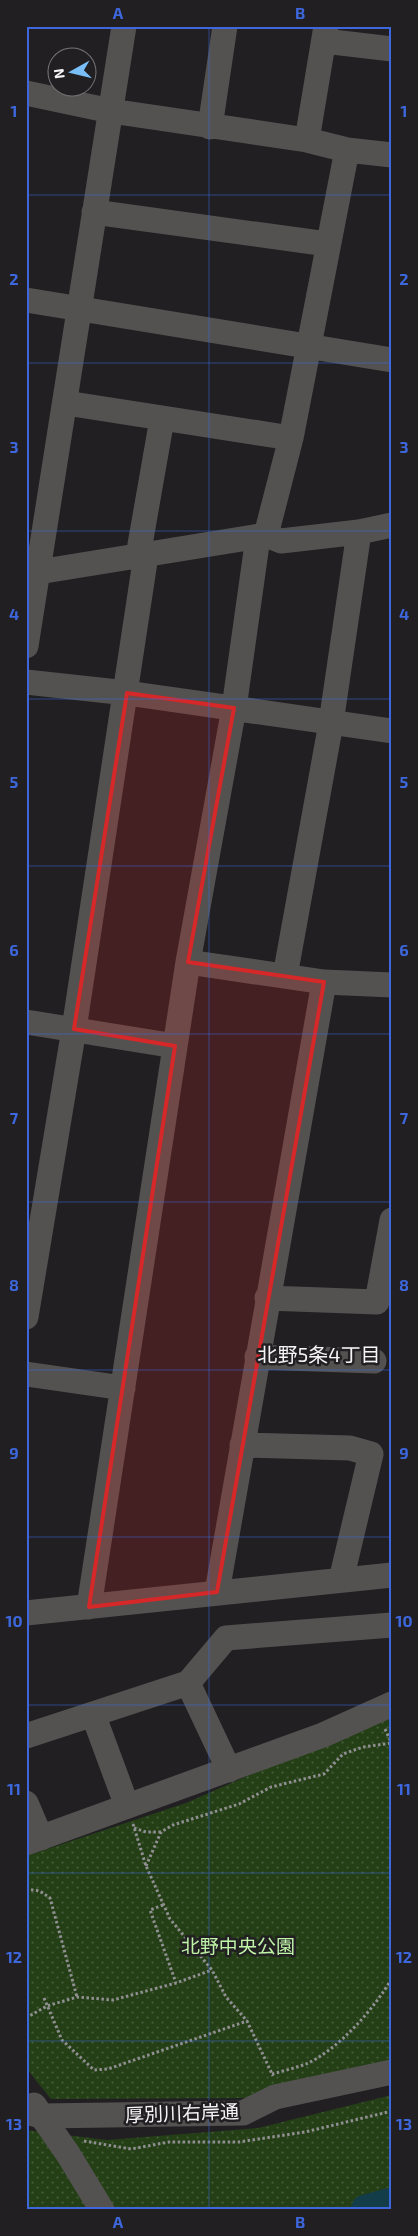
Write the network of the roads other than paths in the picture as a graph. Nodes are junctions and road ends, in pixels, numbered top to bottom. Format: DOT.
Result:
graph roads {
  1 [pos="124,26"];
  2 [pos="225,26"];
  3 [pos="325,34"];
  4 [pos="392,49"];
  5 [pos="26,93"];
  6 [pos="111,110"];
  7 [pos="210,127"];
  8 [pos="307,140"];
  9 [pos="347,150"];
  10 [pos="392,155"];
  11 [pos="94,212"];
  12 [pos="327,244"];
  13 [pos="26,300"];
  14 [pos="78,310"];
  15 [pos="307,347"];
  16 [pos="392,360"];
  17 [pos="66,403"];
  18 [pos="162,419"];
  19 [pos="291,438"];
  20 [pos="392,525"];
  21 [pos="359,532"];
  22 [pos="262,536"];
  23 [pos="142,556"];
  24 [pos="32,574"];
  25 [pos="26,646"];
  26 [pos="26,682"];
  27 [pos="127,693"];
  28 [pos="234,708"];
  29 [pos="331,723"];
  30 [pos="392,731"];
  31 [pos="188,962"];
  32 [pos="285,976"];
  33 [pos="324,982"];
  34 [pos="392,985"];
  35 [pos="26,1022"];
  36 [pos="74,1030"];
  37 [pos="175,1046"];
  38 [pos="392,1220"];
  39 [pos="267,1298"];
  40 [pos="26,1317"];
  41 [pos="257,1357"];
  42 [pos="374,1362"];
  43 [pos="26,1374"];
  44 [pos="123,1388"];
  45 [pos="242,1445"];
  46 [pos="392,1575"];
  47 [pos="342,1580"];
  48 [pos="217,1592"];
  49 [pos="90,1607"];
  50 [pos="26,1613"];
  51 [pos="392,1625"];
  52 [pos="188,1683"];
  53 [pos="392,1704"];
  54 [pos="93,1714"];
  55 [pos="26,1736"];
  56 [pos="229,1770"];
  57 [pos="26,1803"];
  58 [pos="131,1817"];
  59 [pos="34,1840"];
  60 [pos="392,2072"];
  61 [pos="26,2096"];
  62 [pos="34,2114"];
  63 [pos="102,2210"];
  1 -- 6 [label="street"];
  2 -- 7 [label="street"];
  3 -- 4 [label="street"];
  3 -- 8 [label="street"];
  5 -- 6 [label="street"];
  6 -- 7 [label="street"];
  6 -- 11 [label="street"];
  7 -- 8 [label="street"];
  8 -- 9 [label="street"];
  9 -- 10 [label="street"];
  9 -- 12 [label="street"];
  11 -- 12 [label="street"];
  11 -- 14 [label="street"];
  12 -- 15 [label="street"];
  13 -- 14 [label="street"];
  14 -- 15 [label="street"];
  14 -- 17 [label="street"];
  15 -- 16 [label="street"];
  15 -- 19 [label="street"];
  17 -- 18 [label="street"];
  17 -- 24 [label="street"];
  18 -- 19 [label="street"];
  18 -- 23 [label="street"];
  19 -- 22 [label="street"];
  20 -- 21 [label="street"];
  21 -- 22 [label="street"];
  21 -- 29 [label="street"];
  22 -- 23 [label="street"];
  22 -- 28 [label="street"];
  23 -- 24 [label="street"];
  23 -- 27 [label="street"];
  24 -- 25 [label="street"];
  26 -- 27 [label="street"];
  27 -- 28 [label="street"];
  27 -- 36 [label="street"];
  28 -- 29 [label="street"];
  28 -- 31 [label="street"];
  29 -- 30 [label="street"];
  29 -- 32 [label="street"];
  31 -- 32 [label="street"];
  31 -- 37 [label="street"];
  32 -- 33 [label="street"];
  33 -- 34 [label="street"];
  33 -- 39 [label="street"];
  35 -- 36 [label="street"];
  36 -- 37 [label="street"];
  36 -- 40 [label="street"];
  37 -- 44 [label="street"];
  38 -- 39 [label="street"];
  39 -- 41 [label="street"];
  41 -- 42 [label="street"];
  41 -- 45 [label="street"];
  43 -- 44 [label="street"];
  44 -- 49 [label="street"];
  45 -- 47 [label="street"];
  45 -- 48 [label="street"];
  46 -- 47 [label="street"];
  47 -- 48 [label="street"];
  48 -- 49 [label="street"];
  49 -- 50 [label="street"];
  51 -- 52 [label="street"];
  52 -- 54 [label="street"];
  52 -- 56 [label="street"];
  53 -- 56 [label="street"];
  54 -- 55 [label="street"];
  54 -- 58 [label="street"];
  56 -- 58 [label="street"];
  57 -- 59 [label="street"];
  58 -- 59 [label="street"];
  60 -- 62 [label="street, 厚別川右岸通"];
  61 -- 62 [label="street"];
  62 -- 63 [label="street"];
}
